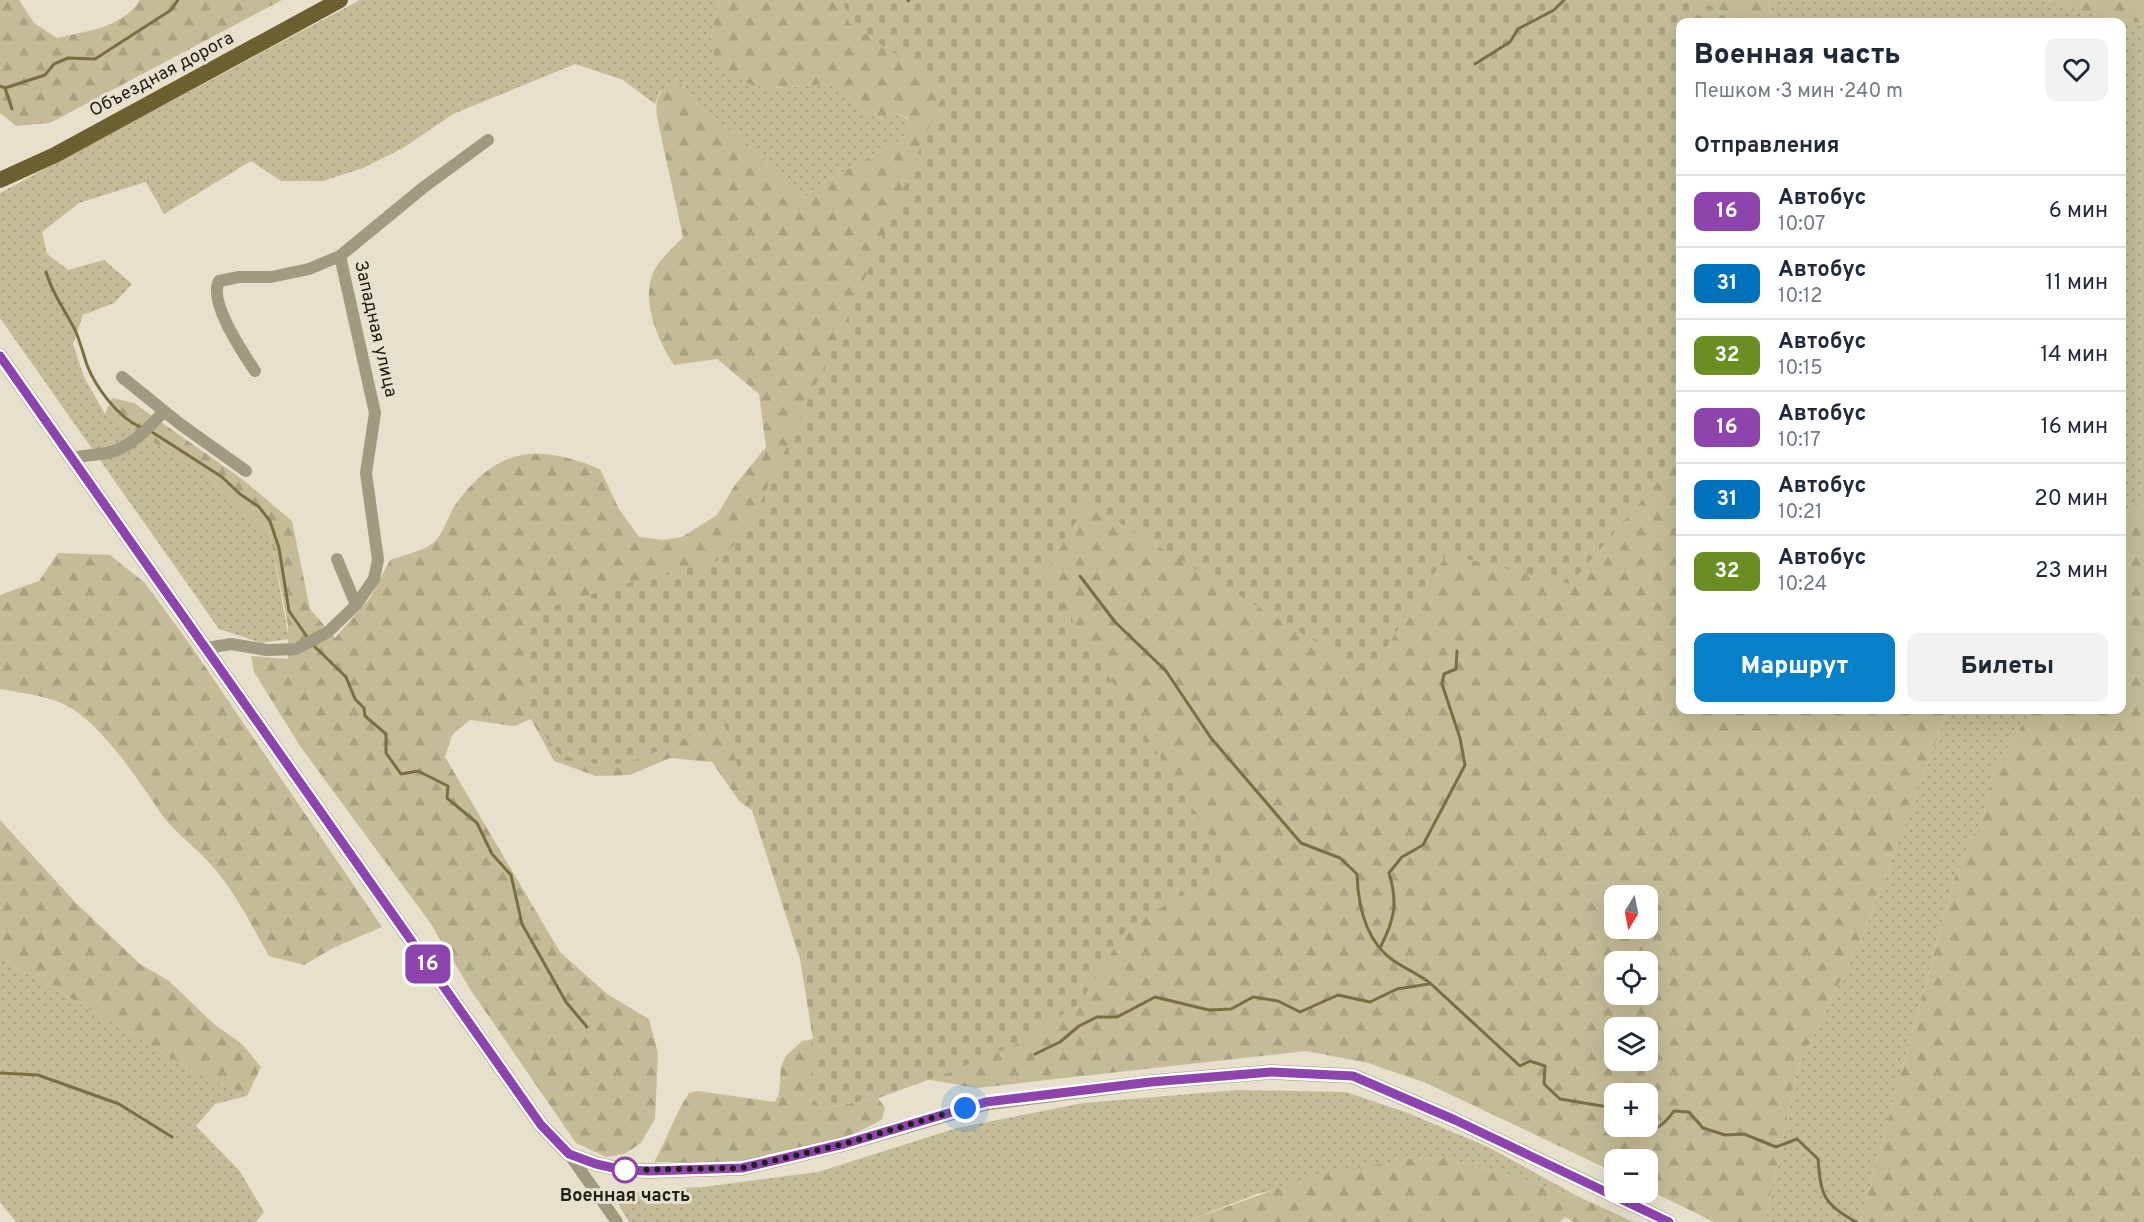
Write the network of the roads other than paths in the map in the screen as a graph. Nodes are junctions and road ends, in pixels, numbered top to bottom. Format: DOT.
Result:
graph roads {
  1 [pos="340,0"];
  2 [pos="488,140"];
  3 [pos="0,180"];
  4 [pos="340,256"];
  5 [pos="0,356"];
  6 [pos="255,370"];
  7 [pos="122,377"];
  8 [pos="163,412"];
  9 [pos="74,458"];
  10 [pos="246,471"];
  11 [pos="338,559"];
  12 [pos="356,605"];
  13 [pos="207,648"];
  14 [pos="569,1154"];
  15 [pos="617,1222"];
  16 [pos="1669,1222"];
  1 -- 3 [label="main road, Объездная дорога"];
  2 -- 4 [label="street, Западная улица"];
  4 -- 6 [label="street"];
  4 -- 12 [label="street, Западная улица"];
  5 -- 9 [label="street"];
  7 -- 8 [label="street"];
  8 -- 9 [label="street"];
  8 -- 10 [label="street"];
  9 -- 13 [label="street"];
  11 -- 12 [label="street"];
  12 -- 13 [label="street, Западная улица"];
  13 -- 14 [label="street"];
  14 -- 15 [label="street"];
  14 -- 16 [label="street"];
}
